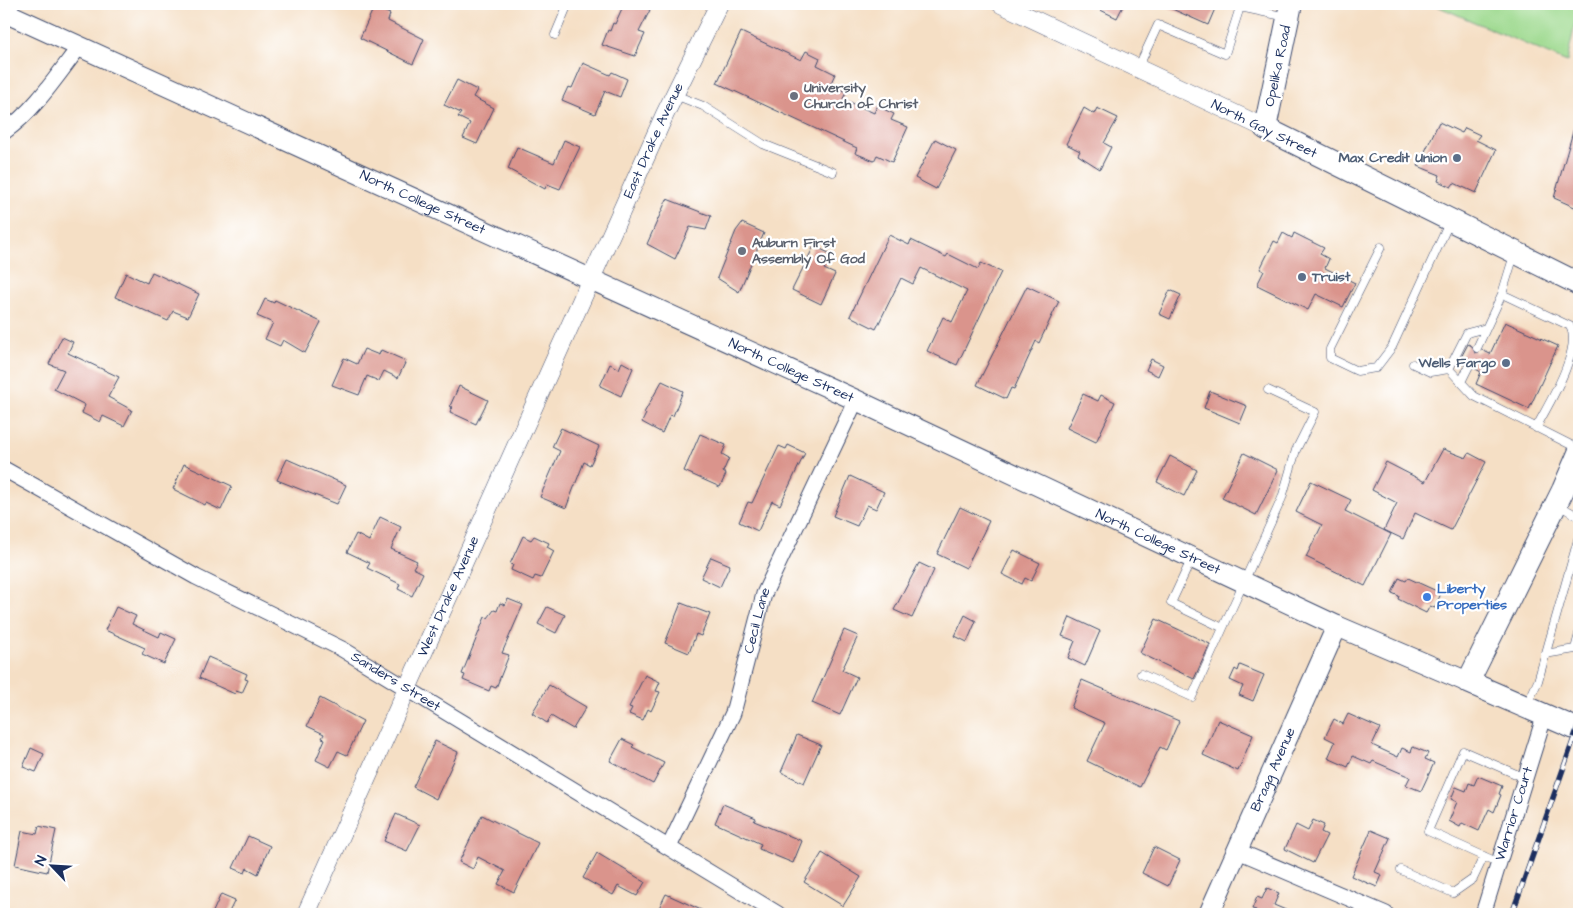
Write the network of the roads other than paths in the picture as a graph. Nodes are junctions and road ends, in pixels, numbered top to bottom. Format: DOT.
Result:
graph roads {
  1 [pos="568,4"];
  2 [pos="719,4"];
  3 [pos="1001,4"];
  4 [pos="1241,5"];
  5 [pos="1289,11"];
  6 [pos="4,12"];
  7 [pos="555,34"];
  8 [pos="79,47"];
  9 [pos="1138,68"];
  10 [pos="674,95"];
  11 [pos="1265,128"];
  12 [pos="4,132"];
  13 [pos="833,172"];
  14 [pos="1450,221"];
  15 [pos="1381,247"];
  16 [pos="1515,253"];
  17 [pos="592,280"];
  18 [pos="1578,284"];
  19 [pos="1502,294"];
  20 [pos="1486,328"];
  21 [pos="1477,348"];
  22 [pos="1413,364"];
  23 [pos="1468,366"];
  24 [pos="1450,369"];
  25 [pos="1461,382"];
  26 [pos="1268,390"];
  27 [pos="856,400"];
  28 [pos="1536,428"];
  29 [pos="1579,449"];
  30 [pos="1579,453"];
  31 [pos="4,469"];
  32 [pos="1556,504"];
  33 [pos="1579,517"];
  34 [pos="1579,536"];
  35 [pos="1192,558"];
  36 [pos="1244,582"];
  37 [pos="1337,626"];
  38 [pos="1223,628"];
  39 [pos="1579,634"];
  40 [pos="1546,654"];
  41 [pos="1141,674"];
  42 [pos="1468,682"];
  43 [pos="408,688"];
  44 [pos="1535,710"];
  45 [pos="1579,730"];
  46 [pos="1526,778"];
  47 [pos="669,846"];
  48 [pos="1238,851"];
  49 [pos="1484,856"];
  50 [pos="1499,863"];
  51 [pos="1400,870"];
  52 [pos="1359,909"];
  53 [pos="306,914"];
  54 [pos="778,914"];
  55 [pos="1209,914"];
  56 [pos="1386,914"];
  57 [pos="1483,914"];
  1 -- 7 [label="lane"];
  2 -- 10 [label="street, East Drake Avenue"];
  3 -- 9 [label="street, North Gay Street"];
  4 -- 5 [label="lane"];
  4 -- 9 [label="lane"];
  5 -- 11 [label="main road, Opelika Road"];
  6 -- 8 [label="main road, North College Street"];
  8 -- 12 [label="street"];
  8 -- 17 [label="main road, North College Street"];
  9 -- 11 [label="street, North Gay Street"];
  10 -- 13 [label="lane"];
  10 -- 17 [label="street, East Drake Avenue"];
  11 -- 14 [label="main road, North Gay Street"];
  14 -- 15 [label="lane"];
  14 -- 16 [label="main road, North Gay Street"];
  16 -- 18 [label="main road, North Gay Street"];
  16 -- 19 [label="lane"];
  17 -- 27 [label="main road, North College Street"];
  17 -- 43 [label="street, West Drake Avenue"];
  19 -- 20 [label="lane"];
  19 -- 28 [label="lane"];
  20 -- 21 [label="lane"];
  20 -- 24 [label="lane"];
  22 -- 24 [label="lane"];
  23 -- 25 [label="lane"];
  24 -- 25 [label="lane"];
  25 -- 28 [label="lane"];
  26 -- 36 [label="lane"];
  27 -- 35 [label="main road, North College Street"];
  27 -- 47 [label="street, Cecil Lane"];
  28 -- 29 [label="lane"];
  30 -- 32 [label="main road"];
  31 -- 43 [label="street, Sanders Street"];
  32 -- 33 [label="lane"];
  32 -- 42 [label="main road"];
  34 -- 40 [label="lane"];
  35 -- 36 [label="main road, North College Street"];
  35 -- 38 [label="lane"];
  36 -- 37 [label="main road, North College Street"];
  36 -- 38 [label="lane"];
  37 -- 42 [label="main road, North College Street"];
  37 -- 48 [label="main road, Bragg Avenue"];
  38 -- 41 [label="lane"];
  39 -- 40 [label="lane"];
  40 -- 44 [label="lane"];
  42 -- 44 [label="main road, North College Street"];
  43 -- 47 [label="street, Sanders Street"];
  43 -- 53 [label="street, West Drake Avenue"];
  44 -- 45 [label="main road, North College Street"];
  44 -- 46 [label="street, Warrior Court"];
  46 -- 49 [label="lane"];
  46 -- 50 [label="street, Warrior Court"];
  47 -- 54 [label="street, Sanders Street"];
  48 -- 52 [label="street"];
  48 -- 55 [label="main road, Bragg Avenue"];
  49 -- 50 [label="lane"];
  49 -- 51 [label="lane"];
  50 -- 57 [label="street, Warrior Court"];
  52 -- 56 [label="street"];
}
